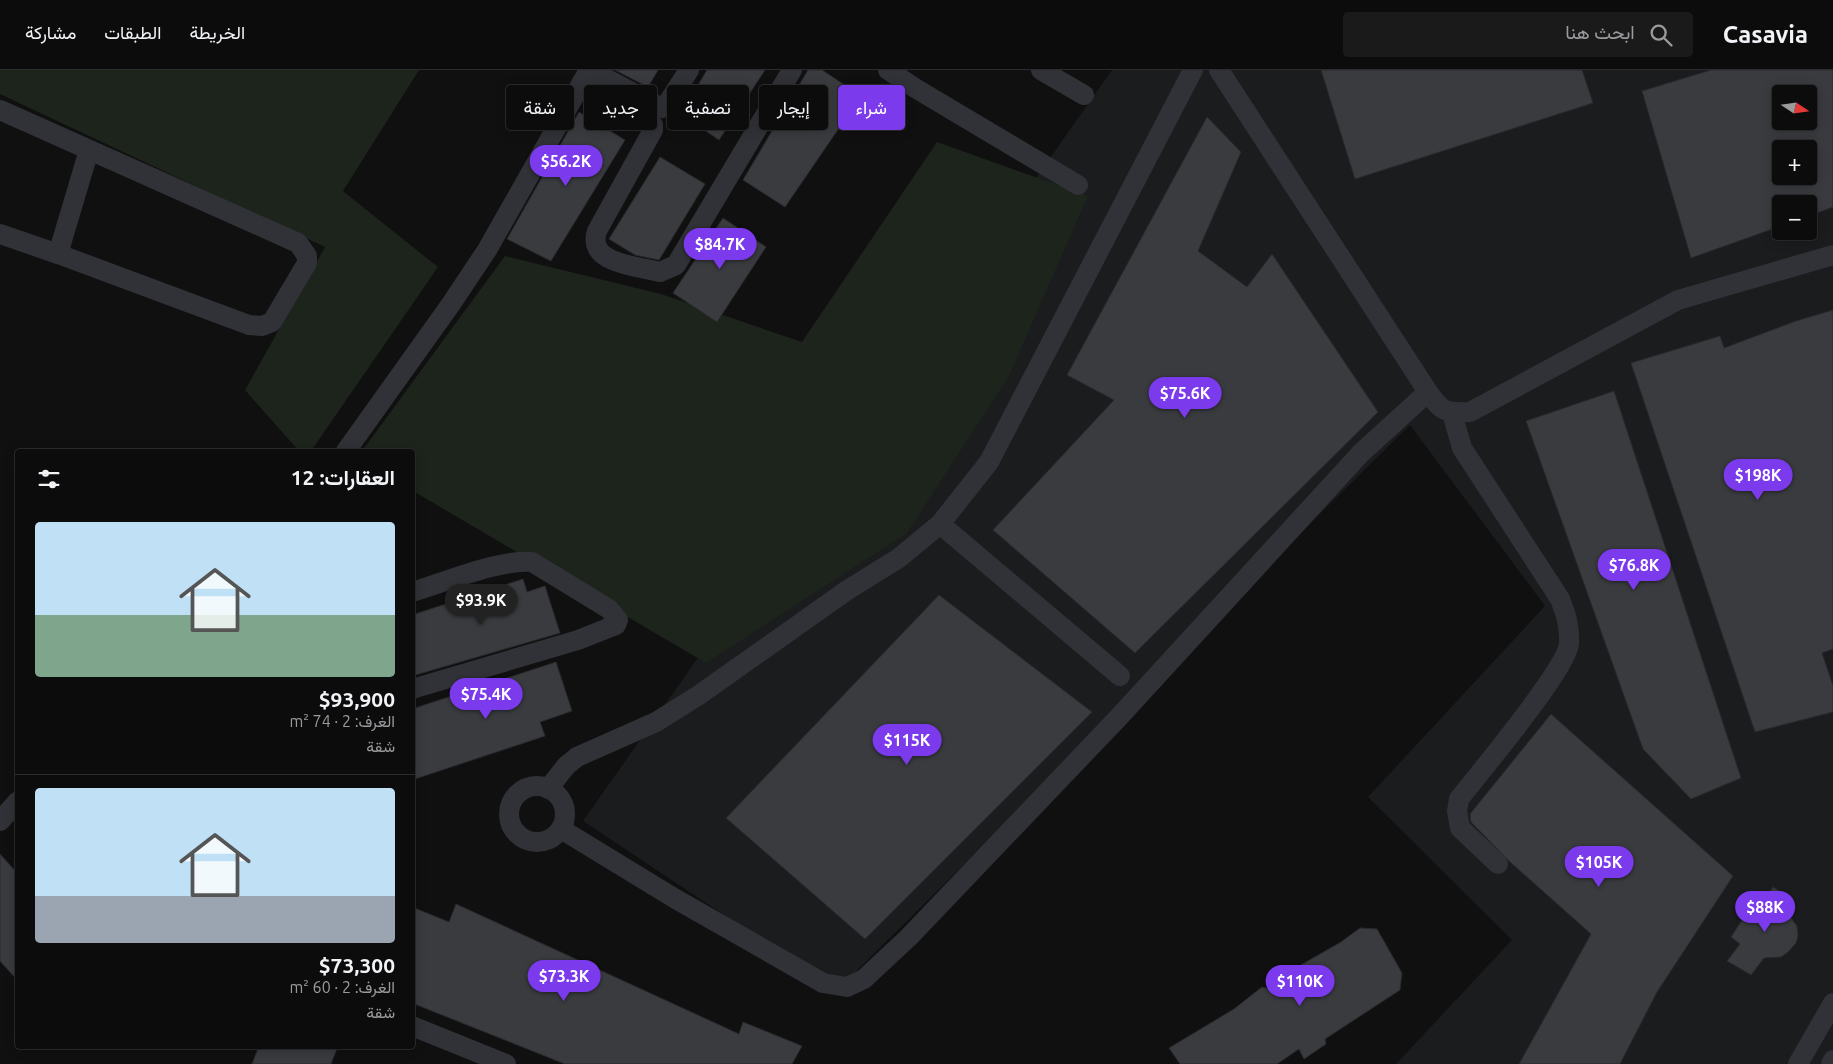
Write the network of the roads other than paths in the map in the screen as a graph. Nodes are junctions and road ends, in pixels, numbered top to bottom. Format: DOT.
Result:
graph roads {
  1 [pos="689,70"];
  2 [pos="792,70"];
  3 [pos="1192,70"];
  4 [pos="1221,70"];
  5 [pos="894,72"];
  6 [pos="1052,73"];
  7 [pos="587,74"];
  8 [pos="1084,95"];
  9 [pos="0,110"];
  10 [pos="89,150"];
  11 [pos="1078,185"];
  12 [pos="0,234"];
  13 [pos="58,254"];
  14 [pos="1833,255"];
  15 [pos="1428,392"];
  16 [pos="1452,413"];
  17 [pos="347,449"];
  18 [pos="940,524"];
  19 [pos="415,591"];
  20 [pos="1120,676"];
  21 [pos="415,688"];
  22 [pos="548,789"];
  23 [pos="561,829"];
  24 [pos="1498,864"];
  25 [pos="1833,1003"];
  26 [pos="415,1027"];
  27 [pos="1833,1060"];
  28 [pos="506,1064"];
  29 [pos="1798,1064"];
  30 [pos="1831,1064"];
  1 -- 7 [label="street"];
  2 -- 7 [label="street"];
  3 -- 18 [label="street"];
  4 -- 15 [label="street"];
  5 -- 11 [label="street"];
  6 -- 8 [label="street"];
  7 -- 17 [label="street"];
  9 -- 10 [label="street"];
  10 -- 13 [label="street"];
  10 -- 13 [label="street"];
  12 -- 13 [label="street"];
  14 -- 16 [label="street"];
  15 -- 16 [label="street"];
  15 -- 23 [label="street"];
  16 -- 24 [label="street"];
  18 -- 20 [label="street"];
  18 -- 22 [label="street"];
  19 -- 21 [label="street"];
  22 -- 23 [label="street"];
  22 -- 23 [label="street"];
  25 -- 29 [label="street"];
  26 -- 28 [label="street"];
  27 -- 30 [label="street"];
}
